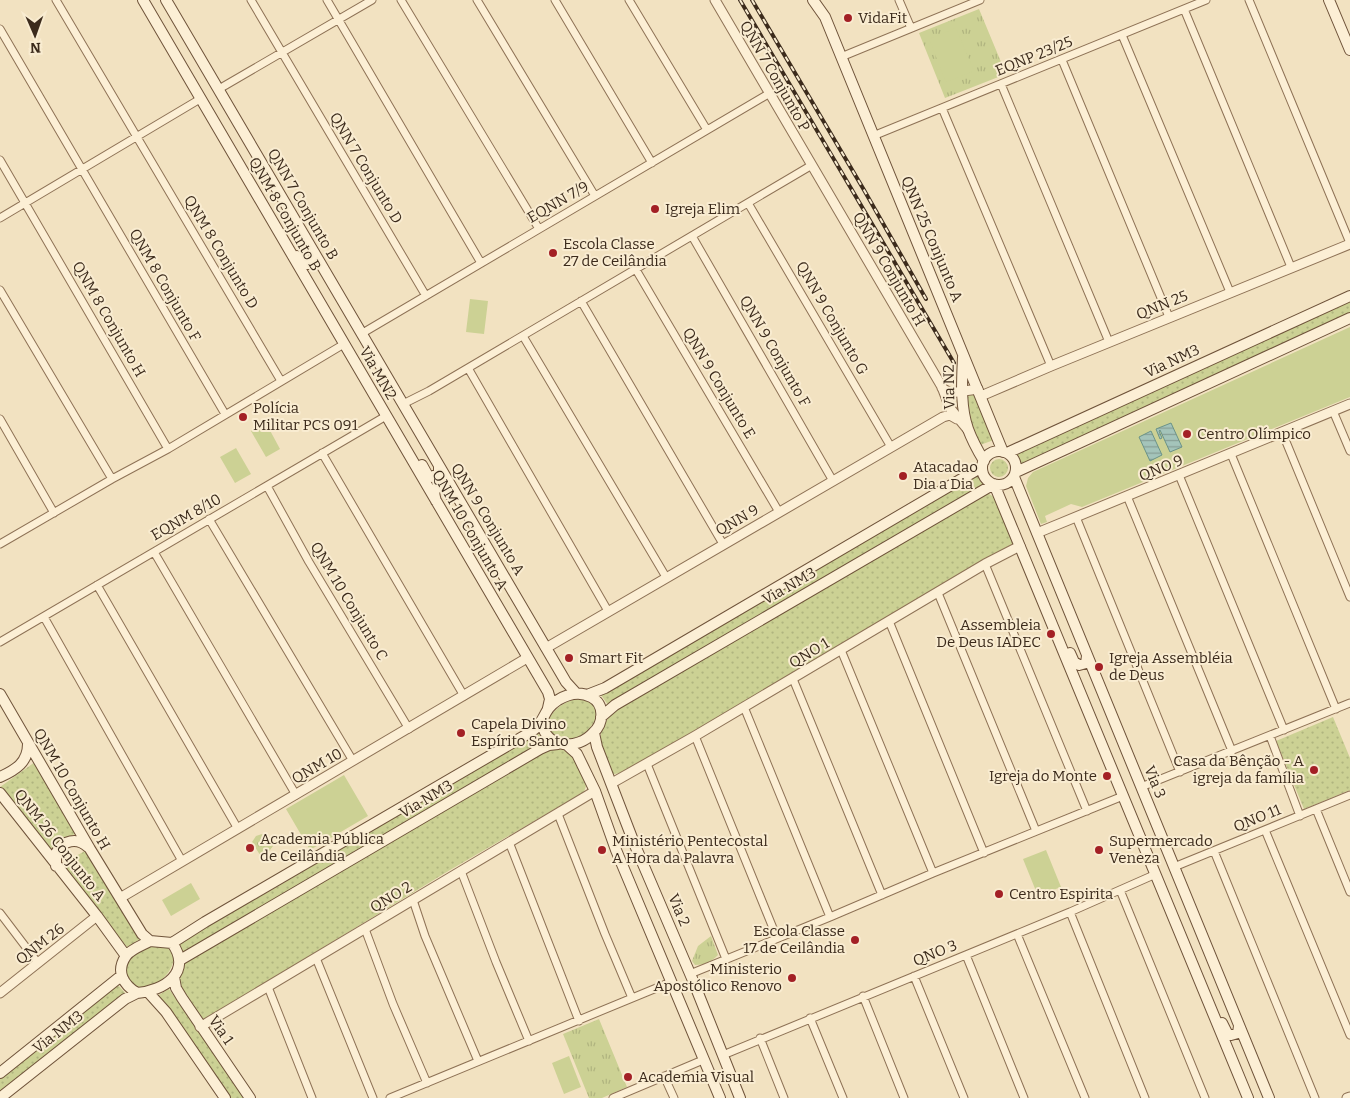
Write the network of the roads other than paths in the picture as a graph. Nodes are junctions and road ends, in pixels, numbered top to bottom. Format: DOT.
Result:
graph roads {
  1 [pos="56,0"];
  2 [pos="143,0"];
  3 [pos="252,0"];
  4 [pos="327,0"];
  5 [pos="372,0"];
  6 [pos="401,0"];
  7 [pos="477,0"];
  8 [pos="555,0"];
  9 [pos="629,0"];
  10 [pos="715,0"];
  11 [pos="813,0"];
  12 [pos="818,0"];
  13 [pos="899,0"];
  14 [pos="980,0"];
  15 [pos="1206,0"];
  16 [pos="1249,0"];
  17 [pos="1330,0"];
  18 [pos="166,2"];
  19 [pos="971,2"];
  20 [pos="1184,9"];
  21 [pos="825,17"];
  22 [pos="338,20"];
  23 [pos="911,28"];
  24 [pos="0,29"];
  25 [pos="1122,35"];
  26 [pos="1350,50"];
  27 [pos="282,54"];
  28 [pos="841,57"];
  29 [pos="1062,60"];
  30 [pos="1001,84"];
  31 [pos="219,90"];
  32 [pos="770,93"];
  33 [pos="200,99"];
  34 [pos="942,108"];
  35 [pos="707,130"];
  36 [pos="873,136"];
  37 [pos="137,137"];
  38 [pos="0,160"];
  39 [pos="652,162"];
  40 [pos="812,165"];
  41 [pos="81,170"];
  42 [pos="257,194"];
  43 [pos="595,196"];
  44 [pos="748,203"];
  45 [pos="26,204"];
  46 [pos="0,218"];
  47 [pos="539,229"];
  48 [pos="692,236"];
  49 [pos="1350,243"];
  50 [pos="314,253"];
  51 [pos="481,263"];
  52 [pos="1291,267"];
  53 [pos="635,268"];
  54 [pos="310,286"];
  55 [pos="0,290"];
  56 [pos="1230,292"];
  57 [pos="426,296"];
  58 [pos="1350,296"];
  59 [pos="581,302"];
  60 [pos="1170,317"];
  61 [pos="1350,318"];
  62 [pos="360,331"];
  63 [pos="523,336"];
  64 [pos="1109,342"];
  65 [pos="344,344"];
  66 [pos="964,354"];
  67 [pos="1051,366"];
  68 [pos="468,368"];
  69 [pos="281,381"];
  70 [pos="942,387"];
  71 [pos="962,390"];
  72 [pos="981,393"];
  73 [pos="403,404"];
  74 [pos="1350,404"];
  75 [pos="380,405"];
  76 [pos="950,408"];
  77 [pos="1333,411"];
  78 [pos="225,414"];
  79 [pos="386,416"];
  80 [pos="942,418"];
  81 [pos="0,419"];
  82 [pos="960,420"];
  83 [pos="968,430"];
  84 [pos="1282,432"];
  85 [pos="891,447"];
  86 [pos="168,449"];
  87 [pos="1350,451"];
  88 [pos="322,453"];
  89 [pos="1005,453"];
  90 [pos="1231,454"];
  91 [pos="983,464"];
  92 [pos="439,467"];
  93 [pos="1015,474"];
  94 [pos="1179,475"];
  95 [pos="112,479"];
  96 [pos="833,481"];
  97 [pos="994,484"];
  98 [pos="266,486"];
  99 [pos="1127,496"];
  100 [pos="436,502"];
  101 [pos="779,512"];
  102 [pos="54,513"];
  103 [pos="1076,517"];
  104 [pos="210,519"];
  105 [pos="1037,533"];
  106 [pos="0,544"];
  107 [pos="723,544"];
  108 [pos="1020,546"];
  109 [pos="154,552"];
  110 [pos="985,564"];
  111 [pos="498,566"];
  112 [pos="666,577"];
  113 [pos="97,585"];
  114 [pos="1039,592"];
  115 [pos="938,593"];
  116 [pos="1350,597"];
  117 [pos="608,611"];
  118 [pos="44,617"];
  119 [pos="889,622"];
  120 [pos="0,642"];
  121 [pos="546,648"];
  122 [pos="841,650"];
  123 [pos="1087,656"];
  124 [pos="527,658"];
  125 [pos="793,679"];
  126 [pos="1078,685"];
  127 [pos="576,693"];
  128 [pos="0,694"];
  129 [pos="587,695"];
  130 [pos="464,696"];
  131 [pos="1350,703"];
  132 [pos="744,707"];
  133 [pos="548,708"];
  134 [pos="1336,709"];
  135 [pos="601,717"];
  136 [pos="542,723"];
  137 [pos="409,729"];
  138 [pos="1284,730"];
  139 [pos="1118,731"];
  140 [pos="594,733"];
  141 [pos="695,736"];
  142 [pos="1270,736"];
  143 [pos="28,744"];
  144 [pos="563,744"];
  145 [pos="1232,751"];
  146 [pos="353,761"];
  147 [pos="647,764"];
  148 [pos="1180,772"];
  149 [pos="0,777"];
  150 [pos="612,783"];
  151 [pos="1141,787"];
  152 [pos="595,791"];
  153 [pos="0,794"];
  154 [pos="296,795"];
  155 [pos="1350,795"];
  156 [pos="1123,796"];
  157 [pos="1316,809"];
  158 [pos="1087,811"];
  159 [pos="558,814"];
  160 [pos="1300,816"];
  161 [pos="626,821"];
  162 [pos="238,829"];
  163 [pos="608,829"];
  164 [pos="1265,830"];
  165 [pos="1036,831"];
  166 [pos="509,842"];
  167 [pos="634,843"];
  168 [pos="90,849"];
  169 [pos="616,850"];
  170 [pos="1214,851"];
  171 [pos="984,853"];
  172 [pos="182,861"];
  173 [pos="56,866"];
  174 [pos="1174,867"];
  175 [pos="461,871"];
  176 [pos="933,873"];
  177 [pos="1156,874"];
  178 [pos="1120,890"];
  179 [pos="1350,892"];
  180 [pos="882,895"];
  181 [pos="120,898"];
  182 [pos="413,900"];
  183 [pos="1070,912"];
  184 [pos="0,913"];
  185 [pos="97,916"];
  186 [pos="830,917"];
  187 [pos="365,929"];
  188 [pos="1017,934"];
  189 [pos="777,938"];
  190 [pos="150,941"];
  191 [pos="172,944"];
  192 [pos="966,955"];
  193 [pos="126,956"];
  194 [pos="316,958"];
  195 [pos="726,959"];
  196 [pos="180,960"];
  197 [pos="38,963"];
  198 [pos="1193,964"];
  199 [pos="690,974"];
  200 [pos="121,976"];
  201 [pos="174,976"];
  202 [pos="914,976"];
  203 [pos="671,982"];
  204 [pos="268,987"];
  205 [pos="0,993"];
  206 [pos="143,993"];
  207 [pos="863,996"];
  208 [pos="632,998"];
  209 [pos="810,1018"];
  210 [pos="579,1021"];
  211 [pos="1239,1026"];
  212 [pos="200,1027"];
  213 [pos="1350,1035"];
  214 [pos="760,1038"];
  215 [pos="529,1041"];
  216 [pos="1230,1054"];
  217 [pos="723,1055"];
  218 [pos="703,1060"];
  219 [pos="478,1062"];
  220 [pos="0,1073"];
  221 [pos="664,1076"];
  222 [pos="427,1083"];
  223 [pos="1350,1097"];
  224 [pos="0,1098"];
  225 [pos="225,1098"];
  226 [pos="250,1098"];
  227 [pos="312,1098"];
  228 [pos="373,1098"];
  229 [pos="390,1098"];
  230 [pos="613,1098"];
  231 [pos="674,1098"];
  232 [pos="720,1098"];
  233 [pos="740,1098"];
  234 [pos="784,1098"];
  235 [pos="843,1098"];
  236 [pos="904,1098"];
  237 [pos="964,1098"];
  238 [pos="1024,1098"];
  239 [pos="1085,1098"];
  240 [pos="1145,1098"];
  241 [pos="1205,1098"];
  242 [pos="1248,1098"];
  243 [pos="1268,1098"];
  244 [pos="1315,1098"];
  245 [pos="1346,1098"];
  1 -- 37 [label="street, QNM 8 Conjunto D"];
  2 -- 33 [label="main road, QNM 8 Conjunto B"];
  3 -- 27 [label="street, QNN 7 Conjunto D"];
  4 -- 22 [label="street"];
  5 -- 22 [label="street"];
  6 -- 47 [label="street"];
  7 -- 43 [label="street"];
  8 -- 39 [label="street"];
  9 -- 35 [label="street"];
  10 -- 32 [label="street, QNN 7 Conjunto P"];
  11 -- 21 [label="main road"];
  12 -- 21 [label="main road"];
  13 -- 23 [label="street"];
  14 -- 19 [label="street"];
  15 -- 20 [label="street, EQNP 23/25"];
  16 -- 49 [label="street"];
  17 -- 26 [label="main road"];
  18 -- 31 [label="main road, QNN 7 Conjunto B"];
  19 -- 23 [label="street"];
  20 -- 25 [label="street, EQNP 23/25"];
  20 -- 52 [label="street"];
  21 -- 28 [label="main road"];
  22 -- 27 [label="street"];
  22 -- 51 [label="street"];
  23 -- 28 [label="street"];
  24 -- 41 [label="street, QNM 8 Conjunto F"];
  25 -- 29 [label="street, EQNP 23/25"];
  25 -- 56 [label="street"];
  27 -- 31 [label="street"];
  27 -- 57 [label="street, QNN 7 Conjunto D"];
  28 -- 36 [label="main road"];
  29 -- 30 [label="street, EQNP 23/25"];
  29 -- 60 [label="street"];
  30 -- 34 [label="street, EQNP 23/25"];
  30 -- 64 [label="street"];
  31 -- 50 [label="main road, QNN 7 Conjunto B"];
  32 -- 35 [label="street, EQNN 7/9"];
  32 -- 40 [label="street, QNN 7 Conjunto P"];
  33 -- 37 [label="street"];
  33 -- 42 [label="main road, QNM 8 Conjunto B"];
  34 -- 36 [label="street, EQNP 23/25"];
  34 -- 67 [label="street"];
  35 -- 39 [label="street, EQNN 7/9"];
  36 -- 66 [label="main road, QNN 25 Conjunto A"];
  37 -- 41 [label="street"];
  37 -- 69 [label="street, QNM 8 Conjunto D"];
  38 -- 45 [label="street, QNM 8 Conjunto H"];
  39 -- 43 [label="street, EQNN 7/9"];
  40 -- 44 [label="street"];
  40 -- 70 [label="street, QNN 9 Conjunto H"];
  41 -- 45 [label="street"];
  41 -- 78 [label="street, QNM 8 Conjunto F"];
  42 -- 50 [label="main road"];
  42 -- 54 [label="main road, QNM 8 Conjunto B"];
  43 -- 47 [label="street, EQNN 7/9"];
  44 -- 48 [label="street"];
  44 -- 85 [label="street, QNN 9 Conjunto G"];
  45 -- 46 [label="street"];
  45 -- 86 [label="street, QNM 8 Conjunto H"];
  47 -- 51 [label="street, EQNN 7/9"];
  48 -- 53 [label="street"];
  48 -- 96 [label="street, QNN 9 Conjunto F"];
  49 -- 52 [label="street, QNN 25"];
  50 -- 62 [label="main road, QNN 7 Conjunto B"];
  51 -- 57 [label="street, EQNN 7/9"];
  52 -- 56 [label="street, QNN 25"];
  53 -- 59 [label="street"];
  53 -- 101 [label="street, QNN 9 Conjunto E"];
  54 -- 62 [label="main road"];
  54 -- 65 [label="main road, QNM 8 Conjunto B"];
  55 -- 95 [label="street"];
  56 -- 60 [label="street, QNN 25"];
  57 -- 62 [label="street, EQNN 7/9"];
  58 -- 89 [label="main road, Via NM3"];
  59 -- 63 [label="street"];
  59 -- 107 [label="street"];
  60 -- 64 [label="street, QNN 25"];
  61 -- 93 [label="main road"];
  62 -- 73 [label="main road, Via MN2"];
  63 -- 68 [label="street"];
  63 -- 112 [label="street"];
  64 -- 67 [label="street, QNN 25"];
  65 -- 69 [label="street"];
  65 -- 75 [label="main road, Via MN2"];
  66 -- 71 [label="main road, Via N2"];
  66 -- 72 [label="main road, Via N2"];
  67 -- 72 [label="street, QNN 25"];
  68 -- 73 [label="street"];
  68 -- 117 [label="street"];
  69 -- 78 [label="street"];
  70 -- 71 [label="street"];
  70 -- 76 [label="street, QNN 9 Conjunto H"];
  71 -- 72 [label="street"];
  71 -- 76 [label="street, QNN 9"];
  71 -- 83 [label="main road, Via N2"];
  72 -- 89 [label="main road, Via N2"];
  73 -- 92 [label="main road, QNN 9 Conjunto A"];
  74 -- 77 [label="street, QNO 9"];
  75 -- 79 [label="main road, Via MN2"];
  75 -- 92 [label="main road"];
  76 -- 80 [label="street, QNN 9"];
  76 -- 82 [label="street, QNN 9 Conjunto H"];
  77 -- 84 [label="street, QNO 9"];
  77 -- 87 [label="street"];
  78 -- 86 [label="street"];
  79 -- 88 [label="street, EQNM 8/10"];
  79 -- 100 [label="main road, QNM 10 Conjunto A"];
  80 -- 82 [label="street"];
  80 -- 85 [label="street, QNN 9"];
  81 -- 102 [label="street"];
  82 -- 83 [label="street, QNN 9 Conjunto H"];
  83 -- 91 [label="main road, Via N2"];
  84 -- 90 [label="street, QNO 9"];
  84 -- 116 [label="street"];
  85 -- 96 [label="street, QNN 9"];
  86 -- 95 [label="street"];
  88 -- 98 [label="street, EQNM 8/10"];
  88 -- 130 [label="street"];
  89 -- 91 [label="main road"];
  89 -- 93 [label="main road"];
  90 -- 94 [label="street, QNO 9"];
  90 -- 134 [label="street"];
  91 -- 97 [label="main road"];
  91 -- 129 [label="main road, Via NM3"];
  92 -- 111 [label="main road, QNN 9 Conjunto A"];
  93 -- 97 [label="main road"];
  93 -- 105 [label="main road, Via 3"];
  94 -- 99 [label="street, QNO 9"];
  94 -- 138 [label="street"];
  95 -- 102 [label="street"];
  96 -- 101 [label="street, QNN 9"];
  97 -- 108 [label="main road"];
  97 -- 135 [label="main road, Via NM3"];
  98 -- 104 [label="street, EQNM 8/10"];
  98 -- 137 [label="street, QNM 10 Conjunto C"];
  99 -- 103 [label="street, QNO 9"];
  99 -- 145 [label="street"];
  100 -- 111 [label="main road"];
  100 -- 124 [label="main road, QNM 10 Conjunto A"];
  101 -- 107 [label="street, QNN 9"];
  102 -- 106 [label="street"];
  103 -- 105 [label="street, QNO 9"];
  103 -- 148 [label="street"];
  104 -- 109 [label="street, EQNM 8/10"];
  104 -- 146 [label="street"];
  105 -- 123 [label="main road, Via 3"];
  107 -- 112 [label="street, QNN 9"];
  108 -- 110 [label="street, QNO 1"];
  108 -- 114 [label="main road"];
  109 -- 113 [label="street, EQNM 8/10"];
  109 -- 154 [label="street"];
  110 -- 115 [label="street, QNO 1"];
  110 -- 158 [label="street"];
  111 -- 121 [label="main road, QNN 9 Conjunto A"];
  112 -- 117 [label="street, QNN 9"];
  113 -- 118 [label="street, EQNM 8/10"];
  113 -- 162 [label="street"];
  114 -- 123 [label="main road"];
  114 -- 126 [label="main road"];
  115 -- 119 [label="street, QNO 1"];
  115 -- 165 [label="street"];
  117 -- 121 [label="street, QNN 9"];
  118 -- 120 [label="street, EQNM 8/10"];
  118 -- 172 [label="street"];
  119 -- 122 [label="street, QNO 1"];
  119 -- 171 [label="street"];
  121 -- 127 [label="main road"];
  122 -- 125 [label="street, QNO 1"];
  122 -- 176 [label="street"];
  123 -- 139 [label="main road, Via 3"];
  124 -- 130 [label="street, QNM 10"];
  124 -- 133 [label="main road"];
  125 -- 132 [label="street, QNO 1"];
  125 -- 180 [label="street"];
  126 -- 139 [label="main road"];
  126 -- 156 [label="main road"];
  127 -- 129 [label="main road"];
  127 -- 133 [label="main road"];
  128 -- 143 [label="main road, QNM 10 Conjunto H"];
  129 -- 135 [label="main road"];
  130 -- 137 [label="street, QNM 10"];
  131 -- 134 [label="street"];
  132 -- 141 [label="street, QNO 1"];
  132 -- 186 [label="street"];
  133 -- 136 [label="main road"];
  134 -- 138 [label="street"];
  135 -- 140 [label="main road"];
  136 -- 144 [label="main road"];
  136 -- 191 [label="main road, Via NM3"];
  137 -- 146 [label="street, QNM 10"];
  138 -- 142 [label="street"];
  139 -- 151 [label="main road, Via 3"];
  140 -- 144 [label="main road"];
  140 -- 150 [label="main road, Via 2"];
  141 -- 147 [label="street, QNO 1"];
  141 -- 189 [label="street"];
  142 -- 145 [label="street"];
  142 -- 160 [label="street"];
  143 -- 149 [label="main road"];
  143 -- 168 [label="main road, QNM 10 Conjunto H"];
  144 -- 152 [label="main road"];
  144 -- 196 [label="main road, Via NM3"];
  145 -- 148 [label="street"];
  146 -- 154 [label="street, QNM 10"];
  147 -- 150 [label="street, QNO 1"];
  147 -- 195 [label="street"];
  148 -- 151 [label="street"];
  150 -- 161 [label="main road, Via 2"];
  151 -- 174 [label="main road, Via 3"];
  152 -- 159 [label="street, QNO 2"];
  152 -- 163 [label="main road"];
  153 -- 173 [label="main road, QNM 26 Conjunto A"];
  154 -- 162 [label="street, QNM 10"];
  155 -- 157 [label="street, QNO 11"];
  156 -- 158 [label="street"];
  156 -- 177 [label="main road"];
  157 -- 160 [label="street, QNO 11"];
  157 -- 179 [label="street"];
  158 -- 165 [label="street"];
  159 -- 166 [label="street, QNO 2"];
  159 -- 208 [label="street"];
  160 -- 164 [label="street, QNO 11"];
  161 -- 163 [label="main road"];
  161 -- 167 [label="main road, Via 2"];
  162 -- 172 [label="street, QNM 10"];
  163 -- 169 [label="main road"];
  164 -- 170 [label="street, QNO 11"];
  164 -- 213 [label="street"];
  165 -- 171 [label="street"];
  166 -- 175 [label="street, QNO 2"];
  166 -- 210 [label="street"];
  167 -- 169 [label="main road"];
  167 -- 199 [label="main road, Via 2"];
  168 -- 173 [label="main road"];
  168 -- 181 [label="main road, QNM 10 Conjunto H"];
  169 -- 203 [label="main road"];
  170 -- 174 [label="street, QNO 11"];
  170 -- 244 [label="street"];
  171 -- 176 [label="street"];
  172 -- 181 [label="street, QNM 10"];
  173 -- 185 [label="main road, QNM 26 Conjunto A"];
  174 -- 211 [label="main road, Via 3"];
  175 -- 182 [label="street, QNO 2"];
  175 -- 215 [label="street"];
  176 -- 180 [label="street"];
  177 -- 178 [label="street, QNO 3"];
  177 -- 198 [label="main road"];
  178 -- 183 [label="street, QNO 3"];
  178 -- 241 [label="street"];
  180 -- 186 [label="street"];
  181 -- 190 [label="main road, QNM 10 Conjunto H"];
  182 -- 187 [label="street, QNO 2"];
  182 -- 219 [label="street"];
  183 -- 188 [label="street, QNO 3"];
  183 -- 240 [label="street"];
  184 -- 197 [label="street"];
  185 -- 193 [label="main road, QNM 26 Conjunto A"];
  185 -- 197 [label="street, QNM 26"];
  186 -- 189 [label="street"];
  187 -- 194 [label="street, QNO 2"];
  187 -- 222 [label="street"];
  188 -- 192 [label="street, QNO 3"];
  188 -- 239 [label="street"];
  189 -- 195 [label="street"];
  190 -- 191 [label="main road"];
  190 -- 193 [label="main road"];
  191 -- 196 [label="main road"];
  192 -- 202 [label="street, QNO 3"];
  192 -- 238 [label="street"];
  193 -- 200 [label="main road"];
  194 -- 204 [label="street, QNO 2"];
  194 -- 228 [label="street"];
  195 -- 199 [label="street"];
  196 -- 201 [label="main road"];
  197 -- 205 [label="street, QNM 26"];
  198 -- 211 [label="main road"];
  198 -- 216 [label="main road"];
  199 -- 217 [label="main road, Via 2"];
  200 -- 206 [label="main road"];
  200 -- 220 [label="main road, Via NM3"];
  201 -- 206 [label="main road"];
  201 -- 212 [label="main road, Via 1"];
  202 -- 207 [label="street, QNO 3"];
  202 -- 237 [label="street"];
  203 -- 208 [label="street"];
  203 -- 218 [label="main road"];
  204 -- 212 [label="street, QNO 2"];
  204 -- 227 [label="street"];
  206 -- 224 [label="main road, Via NM3"];
  206 -- 225 [label="main road"];
  207 -- 209 [label="street, QNO 3"];
  207 -- 236 [label="street"];
  208 -- 210 [label="street"];
  209 -- 214 [label="street, QNO 3"];
  209 -- 235 [label="street"];
  210 -- 215 [label="street"];
  211 -- 243 [label="main road, Via 3"];
  212 -- 226 [label="main road, Via 1"];
  214 -- 217 [label="street, QNO 3"];
  214 -- 234 [label="street"];
  215 -- 219 [label="street"];
  216 -- 242 [label="main road"];
  216 -- 243 [label="main road"];
  217 -- 233 [label="main road, Via 2"];
  218 -- 221 [label="street"];
  218 -- 232 [label="main road"];
  219 -- 222 [label="street"];
  221 -- 230 [label="street"];
  221 -- 231 [label="street"];
  222 -- 229 [label="street"];
  223 -- 245 [label="street"];
}
